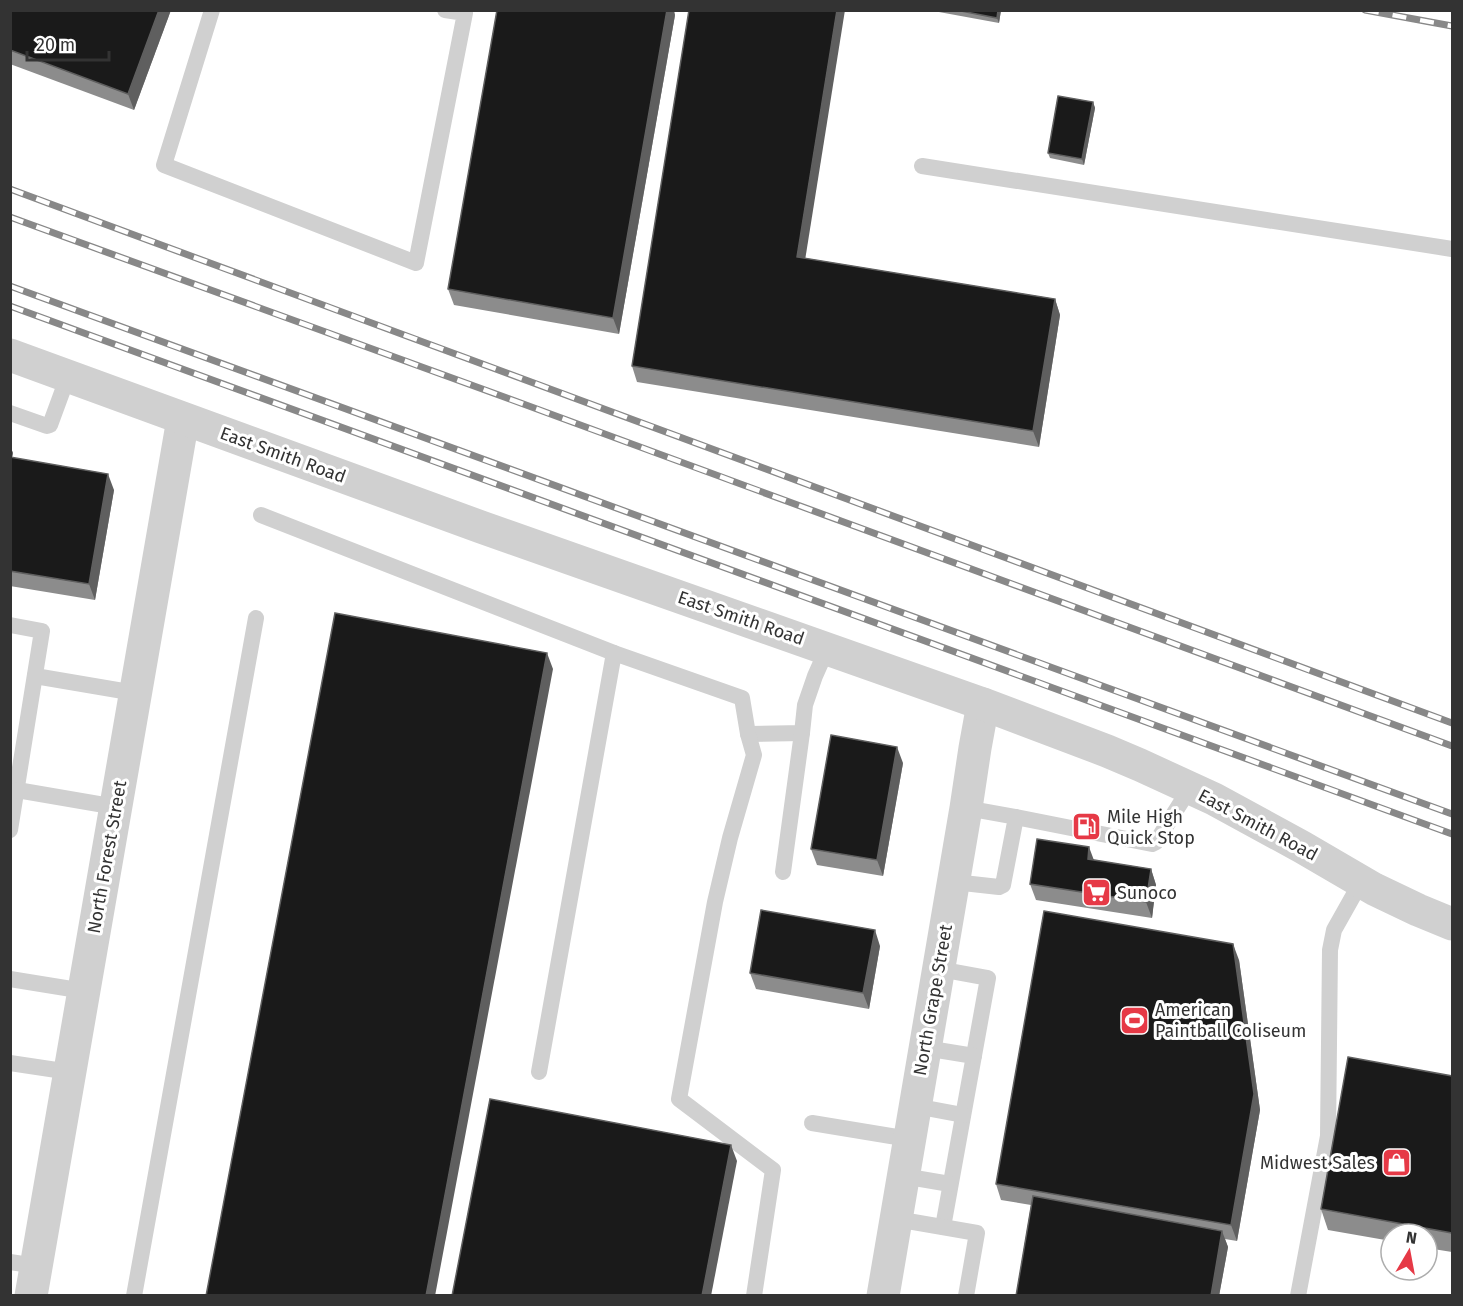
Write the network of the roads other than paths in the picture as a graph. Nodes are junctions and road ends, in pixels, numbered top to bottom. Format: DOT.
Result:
graph roads {
  1 [pos="212,10"];
  2 [pos="445,10"];
  3 [pos="922,166"];
  4 [pos="1452,249"];
  5 [pos="10,355"];
  6 [pos="68,376"];
  7 [pos="10,413"];
  8 [pos="183,419"];
  9 [pos="261,515"];
  10 [pos="256,618"];
  11 [pos="10,625"];
  12 [pos="827,649"];
  13 [pos="614,653"];
  14 [pos="35,676"];
  15 [pos="135,693"];
  16 [pos="984,704"];
  17 [pos="802,733"];
  18 [pos="748,734"];
  19 [pos="1190,789"];
  20 [pos="17,790"];
  21 [pos="116,807"];
  22 [pos="966,808"];
  23 [pos="1016,817"];
  24 [pos="10,830"];
  25 [pos="783,872"];
  26 [pos="954,882"];
  27 [pos="1361,882"];
  28 [pos="1452,924"];
  29 [pos="939,969"];
  30 [pos="10,979"];
  31 [pos="84,991"];
  32 [pos="925,1048"];
  33 [pos="974,1056"];
  34 [pos="10,1063"];
  35 [pos="70,1072"];
  36 [pos="539,1072"];
  37 [pos="915,1106"];
  38 [pos="963,1115"];
  39 [pos="812,1123"];
  40 [pos="909,1139"];
  41 [pos="903,1176"];
  42 [pos="951,1184"];
  43 [pos="896,1219"];
  44 [pos="943,1227"];
  45 [pos="26,1274"];
  46 [pos="134,1296"];
  47 [pos="754,1296"];
  48 [pos="883,1296"];
  49 [pos="966,1296"];
  50 [pos="1298,1296"];
  1 -- 2 [label="lane"];
  3 -- 4 [label="lane"];
  5 -- 6 [label="street, East Smith Road"];
  6 -- 7 [label="lane"];
  6 -- 8 [label="street, East Smith Road"];
  8 -- 12 [label="street, East Smith Road"];
  8 -- 15 [label="street, North Forest Street"];
  9 -- 13 [label="lane"];
  10 -- 46 [label="lane"];
  11 -- 14 [label="lane"];
  12 -- 16 [label="street, East Smith Road"];
  12 -- 17 [label="lane"];
  13 -- 18 [label="lane"];
  13 -- 36 [label="lane"];
  14 -- 15 [label="lane"];
  14 -- 20 [label="lane"];
  15 -- 21 [label="street, North Forest Street"];
  16 -- 19 [label="street, East Smith Road"];
  16 -- 22 [label="street, North Grape Street"];
  17 -- 18 [label="lane"];
  17 -- 25 [label="lane"];
  18 -- 47 [label="lane"];
  19 -- 23 [label="lane"];
  19 -- 27 [label="street, East Smith Road"];
  20 -- 21 [label="lane"];
  20 -- 24 [label="lane"];
  21 -- 31 [label="street, North Forest Street"];
  22 -- 23 [label="lane"];
  22 -- 26 [label="street, North Grape Street"];
  23 -- 26 [label="lane"];
  26 -- 29 [label="street, North Grape Street"];
  27 -- 28 [label="street, East Smith Road"];
  27 -- 50 [label="lane"];
  29 -- 32 [label="street, North Grape Street"];
  29 -- 33 [label="lane"];
  30 -- 31 [label="lane"];
  31 -- 35 [label="street, North Forest Street"];
  32 -- 33 [label="lane"];
  32 -- 37 [label="street, North Grape Street"];
  33 -- 38 [label="lane"];
  34 -- 35 [label="lane"];
  35 -- 45 [label="street, North Forest Street"];
  37 -- 38 [label="lane"];
  37 -- 40 [label="street, North Grape Street"];
  38 -- 42 [label="lane"];
  39 -- 40 [label="lane"];
  40 -- 41 [label="street, North Grape Street"];
  41 -- 42 [label="lane"];
  41 -- 43 [label="street, North Grape Street"];
  42 -- 44 [label="lane"];
  43 -- 44 [label="lane"];
  43 -- 48 [label="street, North Grape Street"];
  44 -- 49 [label="lane"];
}
